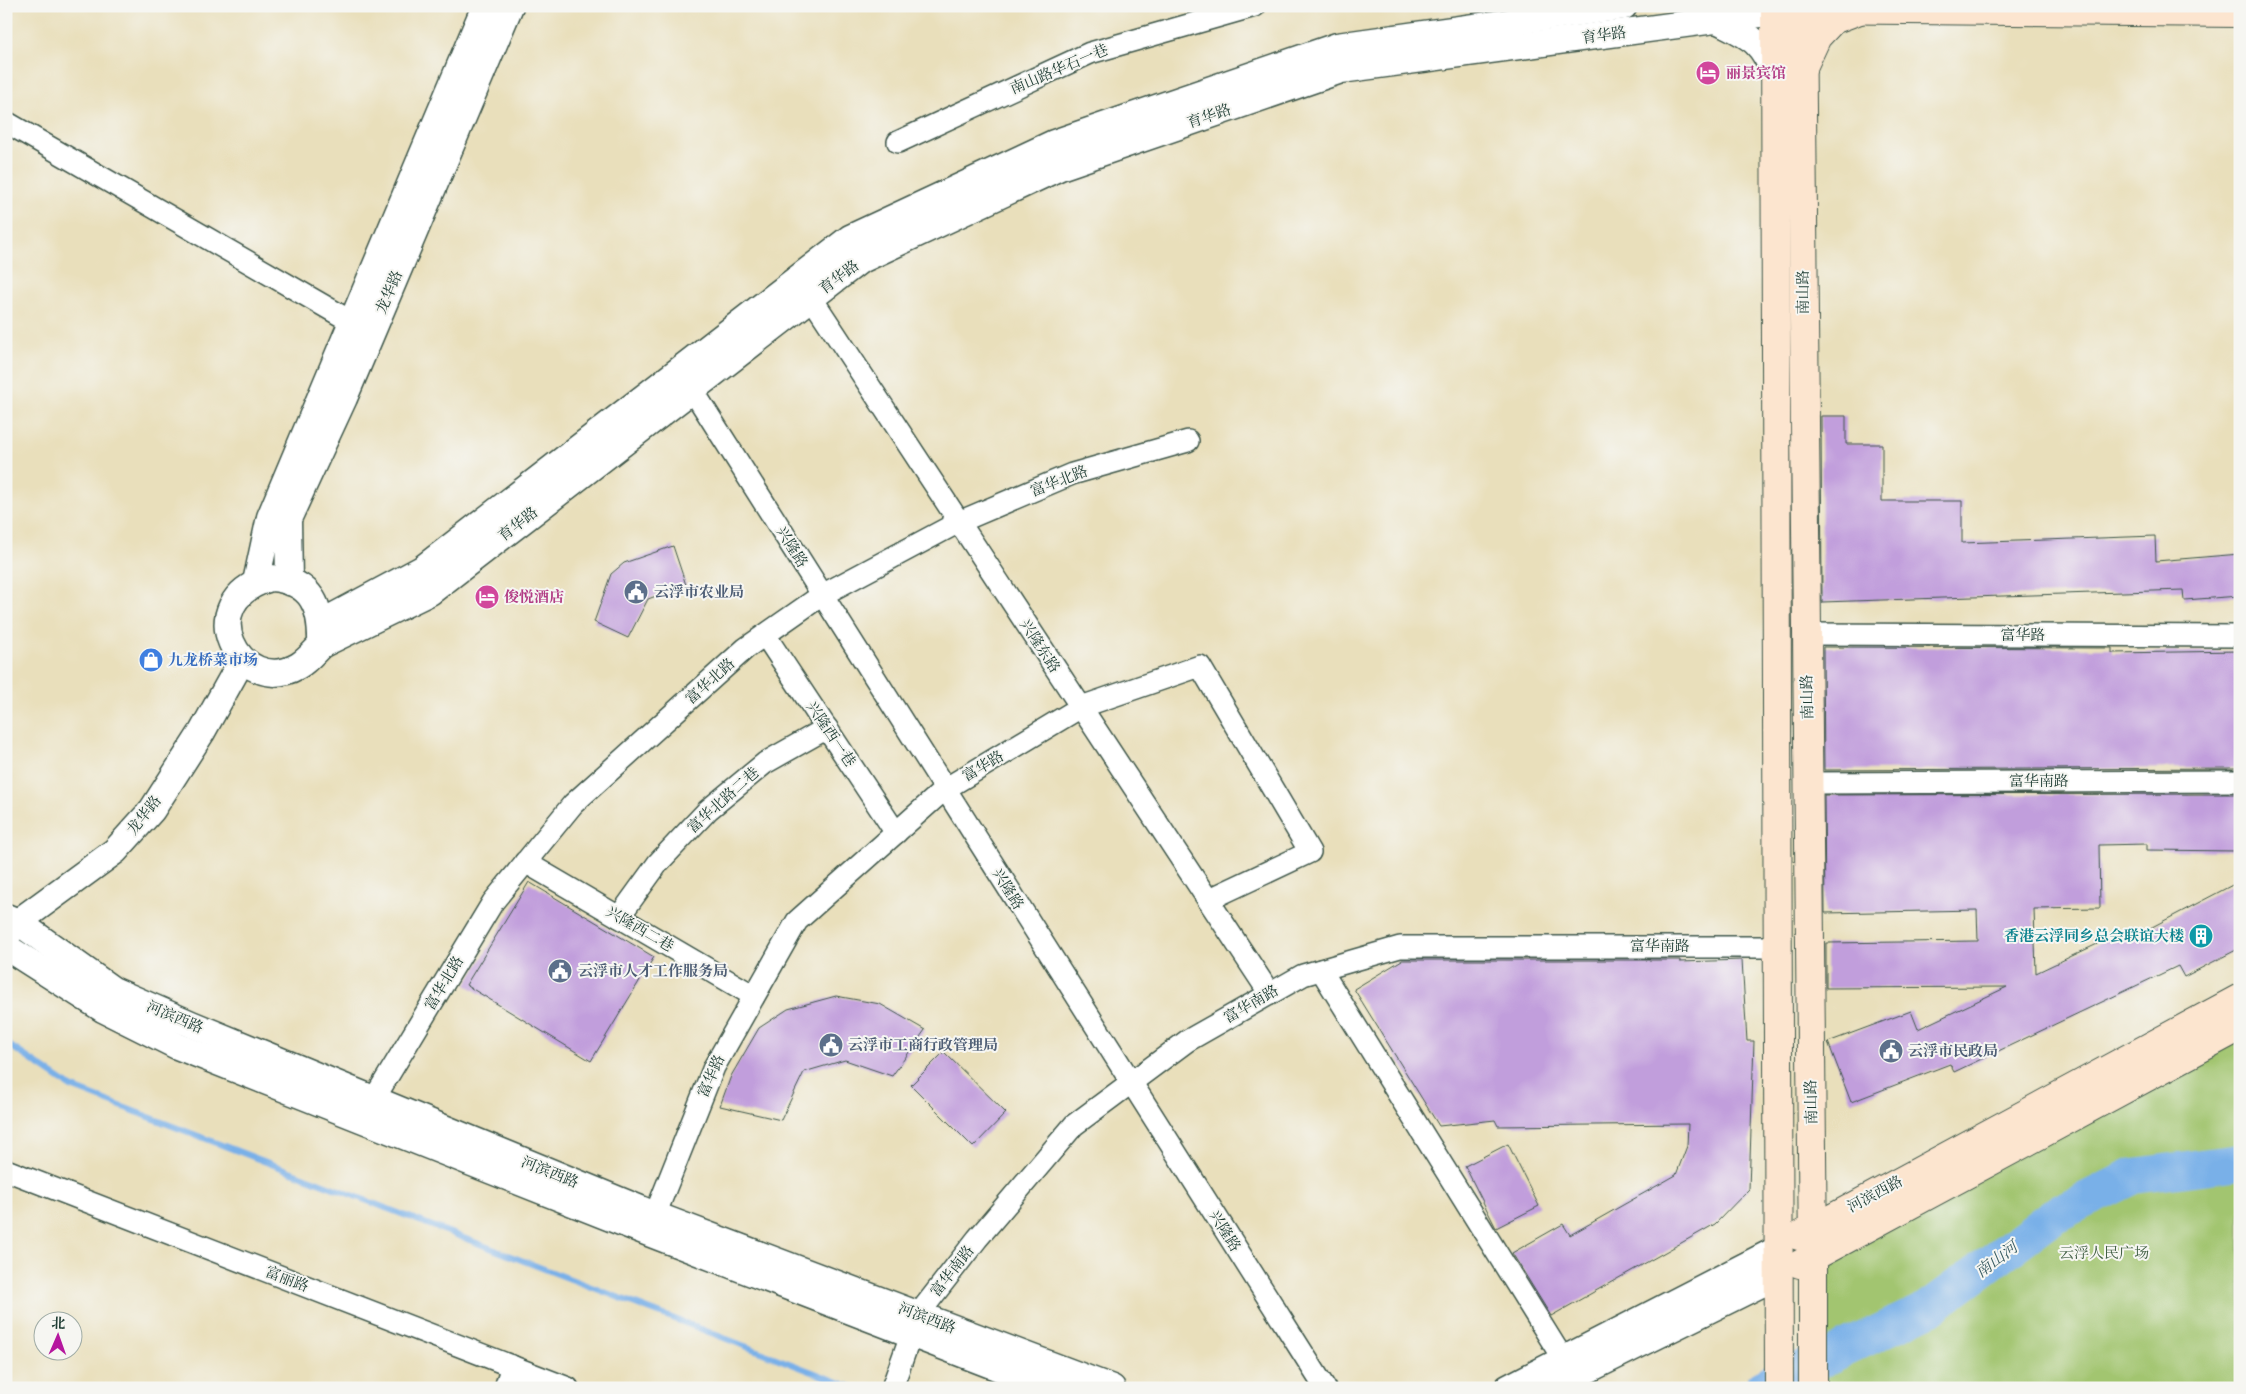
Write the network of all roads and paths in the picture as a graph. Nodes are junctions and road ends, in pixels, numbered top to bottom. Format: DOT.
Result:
graph roads {
  1 [pos="484,6"];
  2 [pos="510,6"];
  3 [pos="1255,6"];
  4 [pos="1614,7"];
  5 [pos="1788,8"];
  6 [pos="1862,10"];
  7 [pos="2240,13"];
  8 [pos="1717,20"];
  9 [pos="1802,71"];
  10 [pos="1775,75"];
  11 [pos="6,122"];
  12 [pos="898,142"];
  13 [pos="811,297"];
  14 [pos="352,322"];
  15 [pos="692,390"];
  16 [pos="1188,440"];
  17 [pos="959,522"];
  18 [pos="256,582"];
  19 [pos="289,582"];
  20 [pos="822,595"];
  21 [pos="321,634"];
  22 [pos="1806,634"];
  23 [pos="765,635"];
  24 [pos="2240,636"];
  25 [pos="242,660"];
  26 [pos="1081,707"];
  27 [pos="827,728"];
  28 [pos="2240,780"];
  29 [pos="1808,783"];
  30 [pos="945,789"];
  31 [pos="896,833"];
  32 [pos="526,862"];
  33 [pos="1208,900"];
  34 [pos="619,917"];
  35 [pos="10,925"];
  36 [pos="6,947"];
  37 [pos="1778,947"];
  38 [pos="1321,970"];
  39 [pos="1270,994"];
  40 [pos="754,996"];
  41 [pos="2240,998"];
  42 [pos="2240,1028"];
  43 [pos="1131,1082"];
  44 [pos="374,1099"];
  45 [pos="6,1170"];
  46 [pos="655,1215"];
  47 [pos="1813,1228"];
  48 [pos="1813,1258"];
  49 [pos="1778,1262"];
  50 [pos="911,1334"];
  51 [pos="1563,1359"];
  52 [pos="512,1366"];
  53 [pos="505,1388"];
  54 [pos="568,1388"];
  55 [pos="892,1388"];
  56 [pos="1051,1388"];
  57 [pos="1112,1388"];
  58 [pos="1325,1388"];
  59 [pos="1508,1388"];
  60 [pos="1551,1388"];
  61 [pos="1779,1388"];
  62 [pos="1813,1388"];
  1 -- 14 [label="street, 龙华路"];
  2 -- 19 [label="street, 龙华路"];
  3 -- 12 [label="street, 南山路华石一巷"];
  4 -- 21 [label="street, 育华路"];
  5 -- 6 [label="main road, 育华路"];
  5 -- 8 [label="street, 育华路"];
  5 -- 9 [label="main road, 南山路"];
  5 -- 10 [label="main road, 南山路"];
  6 -- 7 [label="main road, 育华路"];
  6 -- 9 [label="main road"];
  8 -- 10 [label="street"];
  8 -- 13 [label="street, 育华路"];
  9 -- 22 [label="main road, 南山路"];
  10 -- 37 [label="main road, 南山路"];
  11 -- 14 [label="street"];
  13 -- 15 [label="street, 育华路"];
  13 -- 17 [label="street, 兴隆东路"];
  14 -- 18 [label="street, 龙华路"];
  15 -- 20 [label="street, 兴隆路"];
  15 -- 21 [label="street, 育华路"];
  16 -- 17 [label="street, 富华北路"];
  17 -- 20 [label="street, 富华北路"];
  17 -- 26 [label="street, 兴隆东路"];
  18 -- 19 [label="street"];
  18 -- 25 [label="street"];
  19 -- 21 [label="street"];
  20 -- 23 [label="street, 富华北路"];
  20 -- 30 [label="street, 兴隆路"];
  21 -- 25 [label="street"];
  22 -- 24 [label="street, 富华路"];
  22 -- 29 [label="main road, 南山路"];
  23 -- 27 [label="street, 兴隆西一巷"];
  23 -- 32 [label="street, 富华北路"];
  25 -- 35 [label="street, 龙华路"];
  26 -- 30 [label="street, 富华路"];
  26 -- 33 [label="street, 兴隆东路"];
  26 -- 33 [label="street, 富华路"];
  27 -- 31 [label="street, 兴隆西一巷"];
  27 -- 34 [label="street, 富华北路二巷"];
  28 -- 29 [label="street, 富华南路"];
  29 -- 47 [label="main road, 南山路"];
  30 -- 31 [label="street, 富华路"];
  30 -- 43 [label="street, 兴隆路"];
  31 -- 40 [label="street, 富华路"];
  32 -- 34 [label="street, 兴隆西二巷"];
  32 -- 44 [label="street, 富华北路"];
  33 -- 39 [label="street, 兴隆东路"];
  34 -- 40 [label="street, 兴隆西二巷"];
  35 -- 44 [label="street, 河滨西路"];
  36 -- 50 [label="street, 河滨西路"];
  37 -- 38 [label="street, 富华南路"];
  37 -- 49 [label="main road, 南山路"];
  38 -- 39 [label="street, 富华南路"];
  38 -- 51 [label="street"];
  39 -- 43 [label="street, 富华南路"];
  40 -- 46 [label="street, 富华路"];
  41 -- 47 [label="main road, 河滨西路"];
  42 -- 48 [label="main road, 河滨西路"];
  43 -- 50 [label="street, 富华南路"];
  43 -- 58 [label="street, 兴隆路"];
  44 -- 46 [label="street, 河滨西路"];
  45 -- 52 [label="street, 富丽路"];
  46 -- 50 [label="street, 河滨西路"];
  47 -- 48 [label="main road, 南山路"];
  47 -- 49 [label="main road, 河滨西路"];
  48 -- 49 [label="main road, 河滨西路"];
  48 -- 62 [label="main road, 南山路"];
  49 -- 51 [label="street, 河滨西路"];
  49 -- 60 [label="street, 河滨西路"];
  49 -- 61 [label="main road, 南山路"];
  50 -- 55 [label="street, 富华南路"];
  50 -- 56 [label="street, 河滨西路"];
  50 -- 57 [label="street, 河滨西路"];
  51 -- 59 [label="street, 河滨西路"];
  52 -- 53 [label="street"];
  52 -- 54 [label="street, 富丽路"];
}
